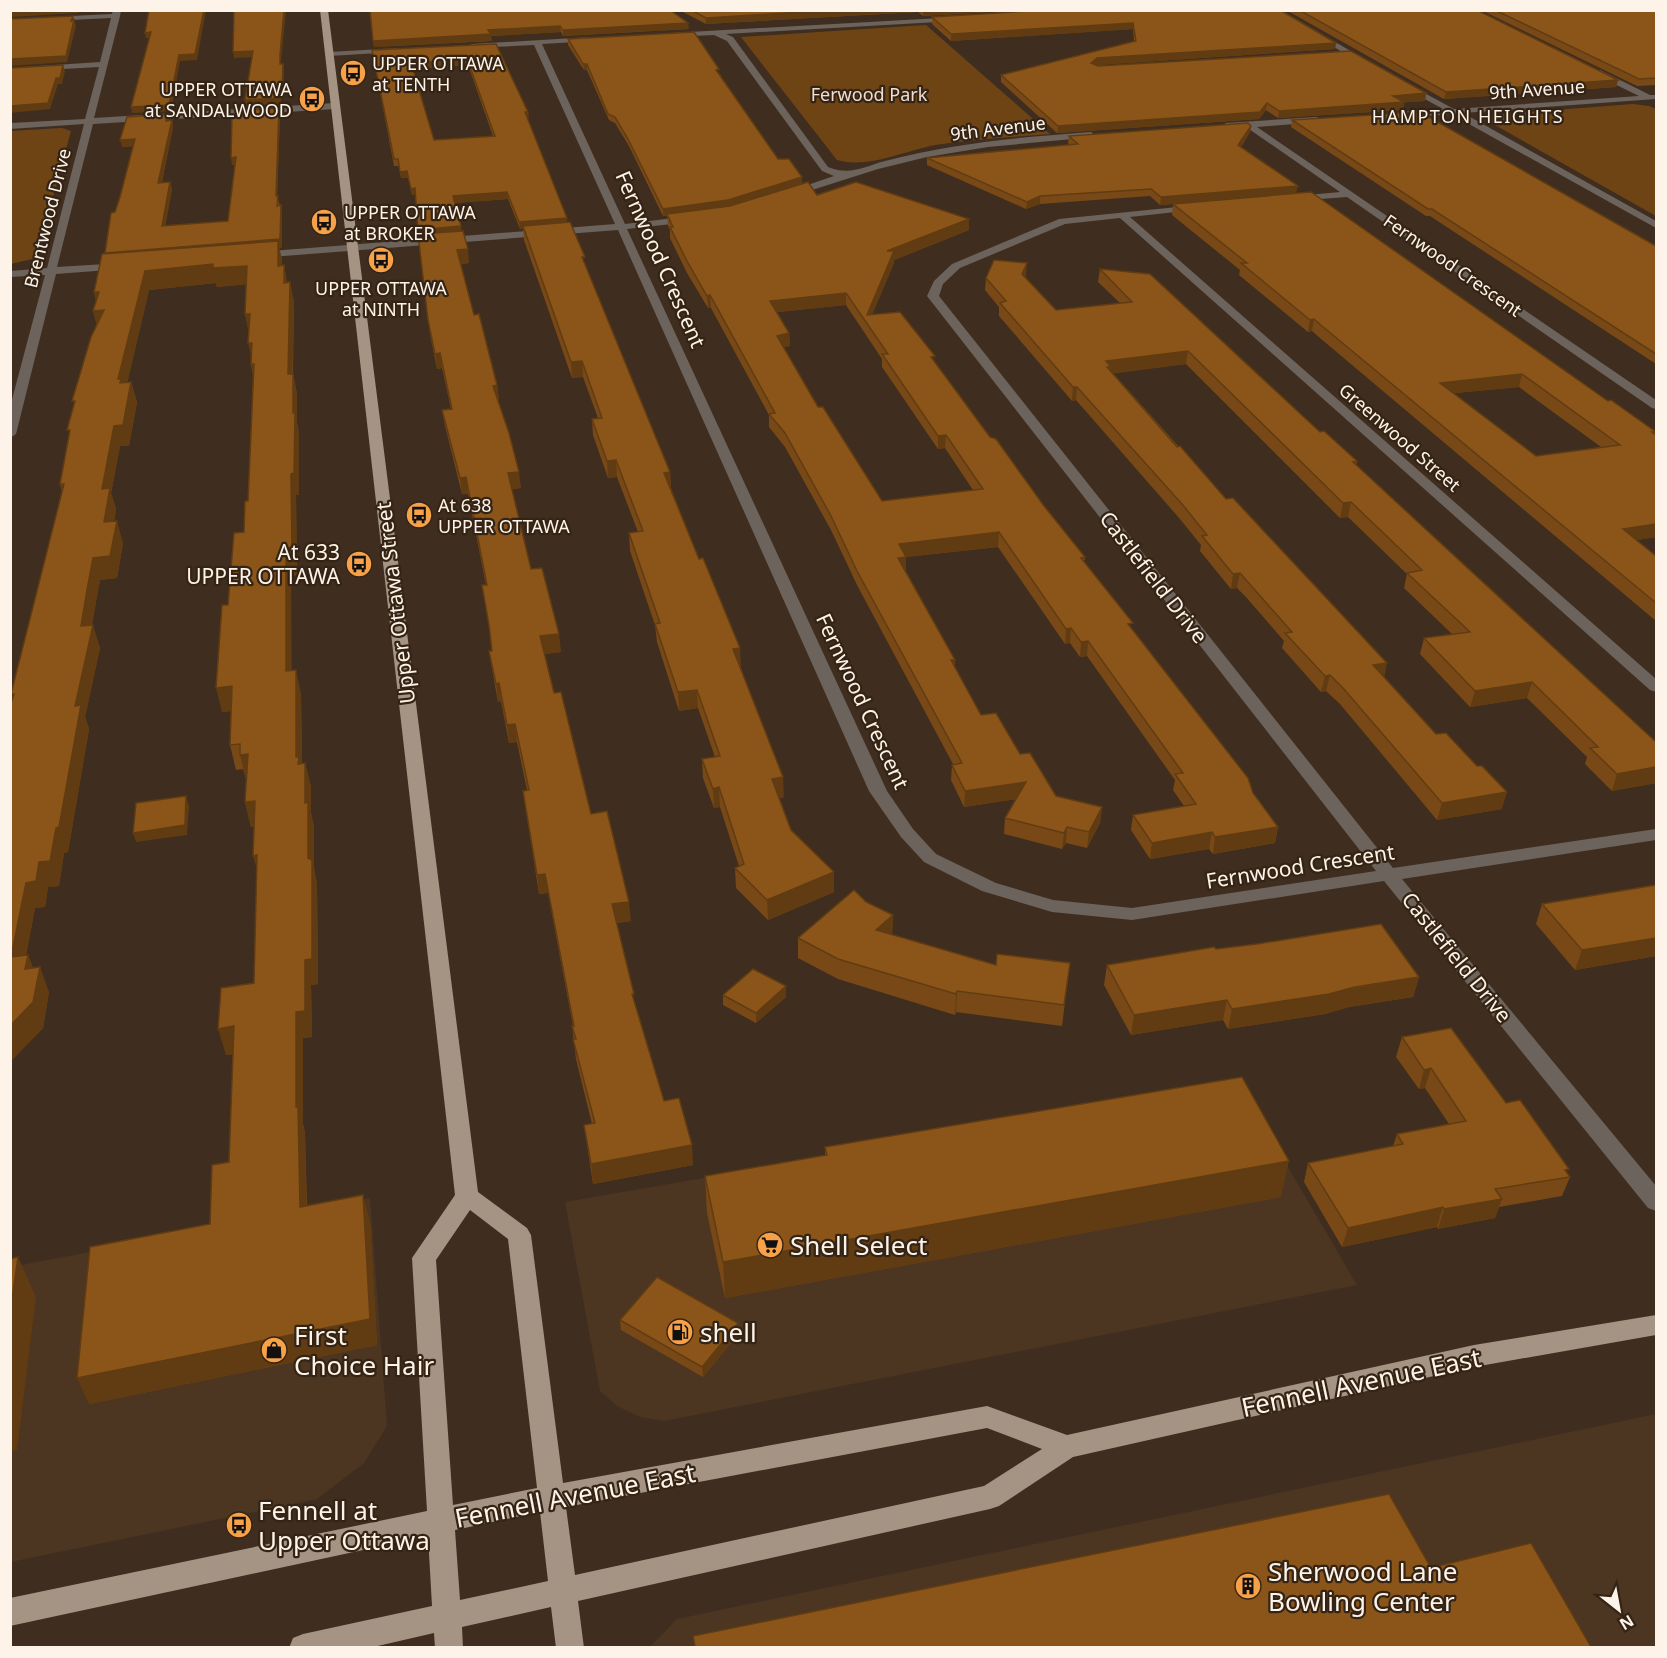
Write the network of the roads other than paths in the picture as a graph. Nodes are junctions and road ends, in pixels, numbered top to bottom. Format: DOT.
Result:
graph roads {
  1 [pos="324,10"];
  2 [pos="1275,10"];
  3 [pos="116,13"];
  4 [pos="877,17"];
  5 [pos="967,19"];
  6 [pos="10,21"];
  7 [pos="884,23"];
  8 [pos="690,24"];
  9 [pos="715,32"];
  10 [pos="668,35"];
  11 [pos="597,39"];
  12 [pos="537,42"];
  13 [pos="467,46"];
  14 [pos="408,49"];
  15 [pos="1350,53"];
  16 [pos="329,54"];
  17 [pos="1327,54"];
  18 [pos="104,64"];
  19 [pos="1585,67"];
  20 [pos="10,70"];
  21 [pos="1381,70"];
  22 [pos="1391,76"];
  23 [pos="1654,98"];
  24 [pos="335,106"];
  25 [pos="1454,111"];
  26 [pos="1385,116"];
  27 [pos="1329,120"];
  28 [pos="89,122"];
  29 [pos="1249,125"];
  30 [pos="10,126"];
  31 [pos="1214,127"];
  32 [pos="1107,134"];
  33 [pos="842,176"];
  34 [pos="1350,194"];
  35 [pos="781,197"];
  36 [pos="1281,200"];
  37 [pos="1201,207"];
  38 [pos="1121,214"];
  39 [pos="700,217"];
  40 [pos="1656,225"];
  41 [pos="622,227"];
  42 [pos="352,247"];
  43 [pos="250,255"];
  44 [pos="133,265"];
  45 [pos="51,271"];
  46 [pos="10,274"];
  47 [pos="1654,402"];
  48 [pos="12,428"];
  49 [pos="1656,687"];
  50 [pos="1656,834"];
  51 [pos="1389,875"];
  52 [pos="467,1196"];
  53 [pos="1656,1202"];
  54 [pos="1656,1325"];
  55 [pos="1067,1447"];
  56 [pos="552,1497"];
  57 [pos="442,1520"];
  58 [pos="564,1590"];
  59 [pos="10,1612"];
  60 [pos="446,1616"];
  61 [pos="303,1647"];
  62 [pos="449,1647"];
  63 [pos="570,1647"];
  1 -- 16 [label="main road, Upper Ottawa Street"];
  2 -- 15 [label="street"];
  3 -- 6 [label="street"];
  3 -- 18 [label="street, Brentwood Drive"];
  4 -- 7 [label="street"];
  5 -- 7 [label="street"];
  7 -- 9 [label="street"];
  8 -- 9 [label="street"];
  9 -- 10 [label="street"];
  9 -- 33 [label="street"];
  11 -- 12 [label="street"];
  12 -- 13 [label="street"];
  12 -- 41 [label="street, Fernwood Crescent"];
  14 -- 16 [label="street"];
  15 -- 17 [label="street"];
  15 -- 21 [label="street"];
  16 -- 24 [label="main road, Upper Ottawa Street"];
  18 -- 20 [label="street"];
  18 -- 28 [label="street, Brentwood Drive"];
  19 -- 23 [label="street"];
  22 -- 25 [label="street"];
  23 -- 25 [label="street, 9th Avenue"];
  24 -- 28 [label="street"];
  24 -- 42 [label="main road, Upper Ottawa Street"];
  25 -- 26 [label="street, 9th Avenue"];
  25 -- 40 [label="street"];
  27 -- 29 [label="street"];
  28 -- 30 [label="street"];
  28 -- 45 [label="street, Brentwood Drive"];
  29 -- 31 [label="street"];
  29 -- 34 [label="street, Fernwood Crescent"];
  32 -- 33 [label="street, 9th Avenue"];
  33 -- 35 [label="street, 9th Avenue"];
  34 -- 36 [label="street"];
  34 -- 47 [label="street, Fernwood Crescent"];
  37 -- 38 [label="street, Castlefield Drive"];
  38 -- 49 [label="street, Greenwood Street"];
  38 -- 51 [label="street, Castlefield Drive"];
  39 -- 41 [label="street"];
  41 -- 42 [label="street"];
  41 -- 51 [label="street, Fernwood Crescent"];
  42 -- 43 [label="street"];
  42 -- 52 [label="main road, Upper Ottawa Street"];
  44 -- 45 [label="street"];
  45 -- 46 [label="street"];
  45 -- 48 [label="street, Brentwood Drive"];
  50 -- 51 [label="street, Fernwood Crescent"];
  51 -- 53 [label="street, Castlefield Drive"];
  52 -- 56 [label="main road"];
  52 -- 57 [label="main road"];
  54 -- 55 [label="main road, Fennell Avenue East"];
  55 -- 56 [label="main road, Fennell Avenue East"];
  55 -- 58 [label="main road, Fennell Avenue East"];
  56 -- 57 [label="main road, Fennell Avenue East"];
  56 -- 58 [label="main road"];
  57 -- 59 [label="main road, Fennell Avenue East"];
  57 -- 60 [label="main road"];
  58 -- 60 [label="main road, Fennell Avenue East"];
  58 -- 63 [label="main road"];
  60 -- 61 [label="main road, Fennell Avenue East"];
  60 -- 62 [label="main road"];
}
